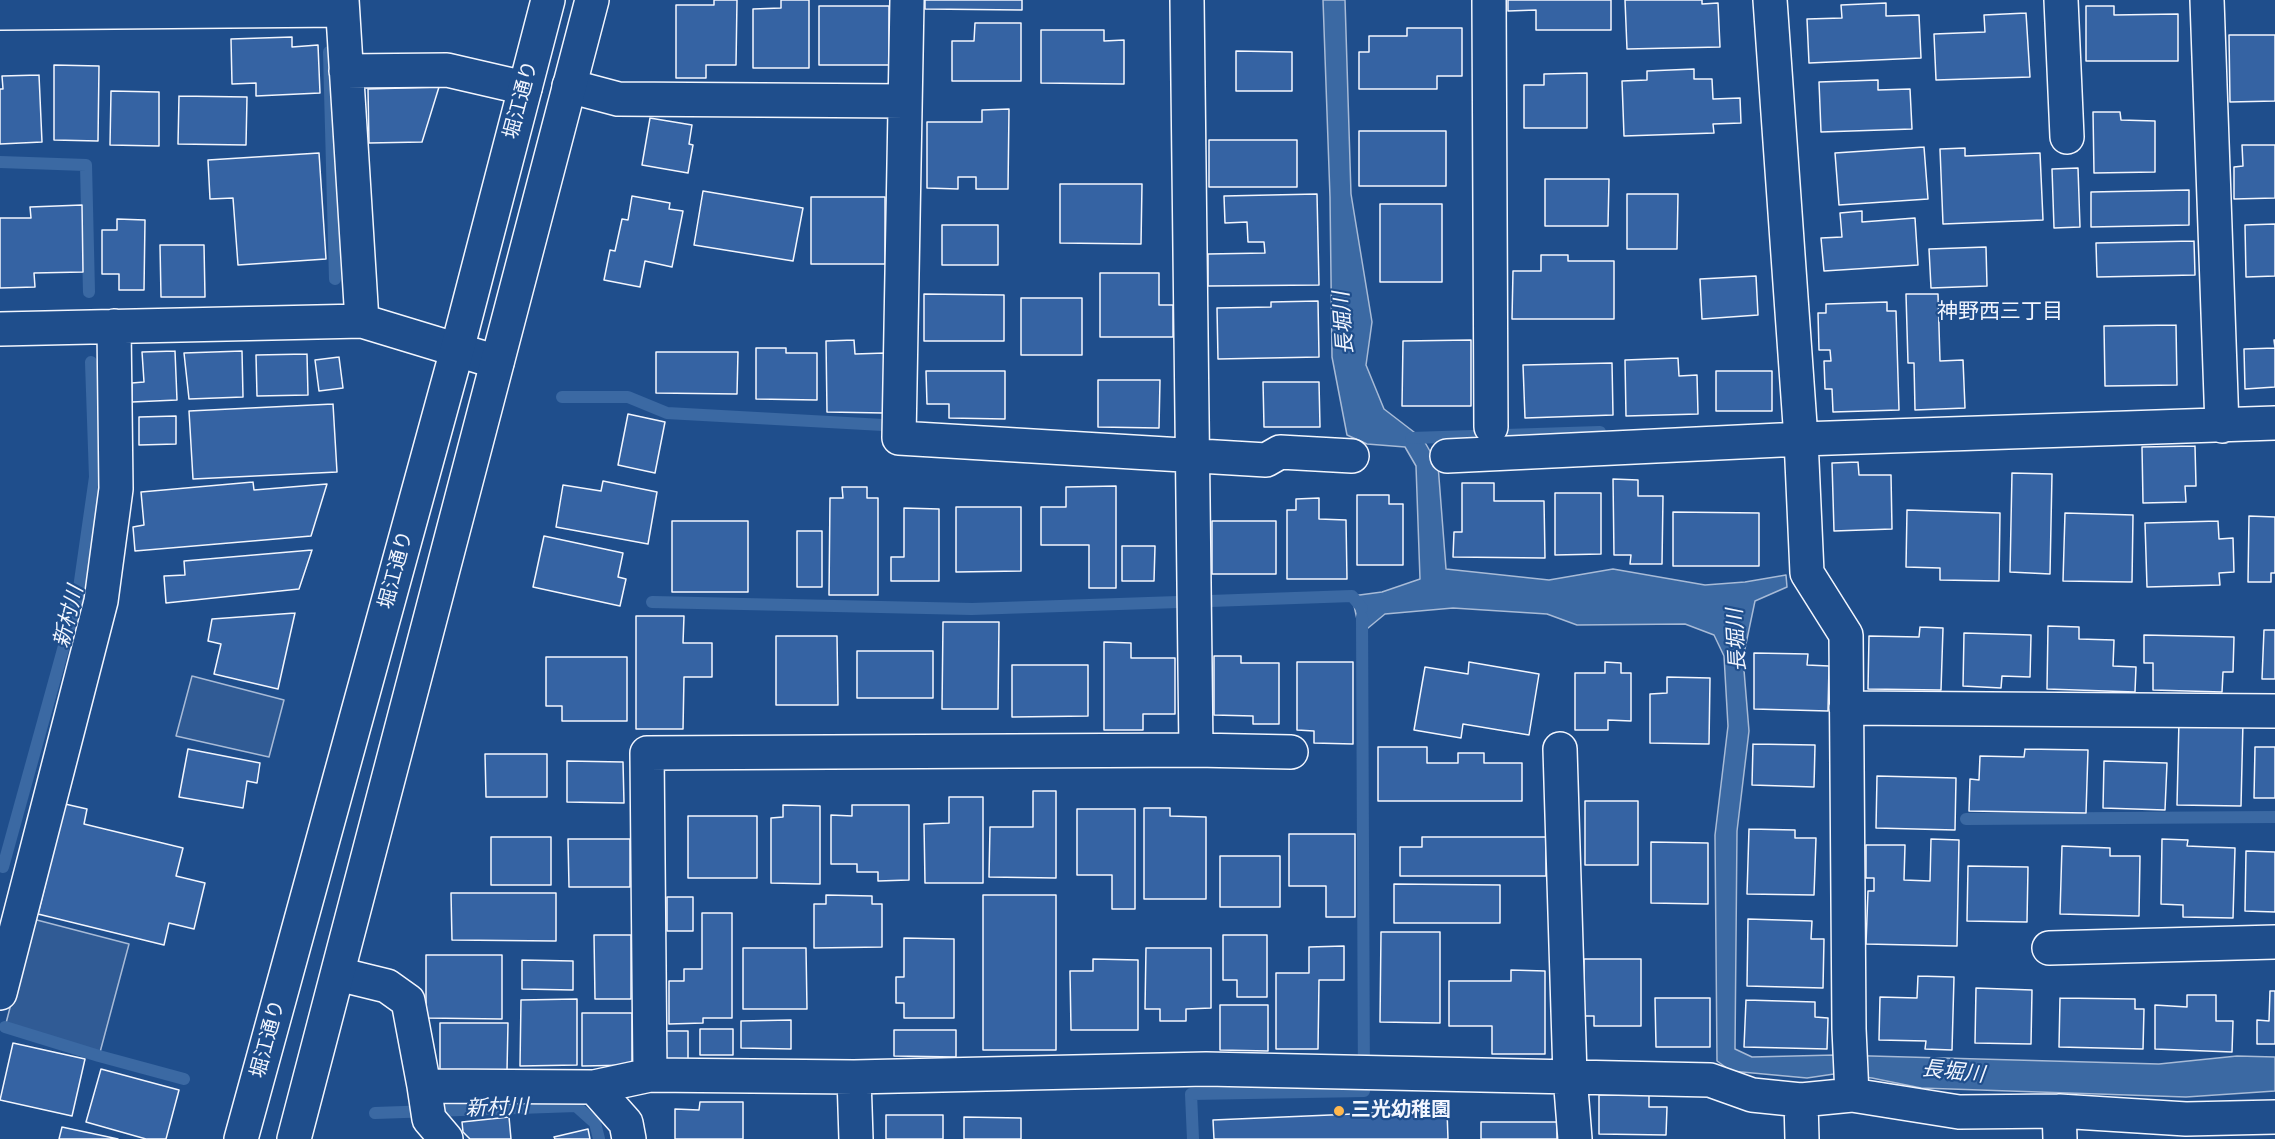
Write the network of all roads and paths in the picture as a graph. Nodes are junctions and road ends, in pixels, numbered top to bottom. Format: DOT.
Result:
graph roads {
  1 [pos="548,0"];
  2 [pos="592,0"];
  3 [pos="907,0"];
  4 [pos="1186,0"];
  5 [pos="1489,0"];
  6 [pos="1770,0"];
  7 [pos="2061,0"];
  8 [pos="2207,0"];
  9 [pos="342,5"];
  10 [pos="0,13"];
  11 [pos="346,71"];
  12 [pos="569,86"];
  13 [pos="525,88"];
  14 [pos="905,100"];
  15 [pos="2067,137"];
  16 [pos="362,321"];
  17 [pos="114,326"];
  18 [pos="0,329"];
  19 [pos="457,350"];
  20 [pos="497,362"];
  21 [pos="2275,423"];
  22 [pos="2222,426"];
  23 [pos="1491,427"];
  24 [pos="1801,439"];
  25 [pos="1194,456"];
  26 [pos="1352,456"];
  27 [pos="1447,456"];
  28 [pos="1846,708"];
  29 [pos="2275,711"];
  30 [pos="1560,749"];
  31 [pos="1196,750"];
  32 [pos="1290,752"];
  33 [pos="13,893"];
  34 [pos="2275,942"];
  35 [pos="2049,948"];
  36 [pos="338,974"];
  37 [pos="0,993"];
  38 [pos="650,1076"];
  39 [pos="1570,1076"];
  40 [pos="854,1077"];
  41 [pos="424,1086"];
  42 [pos="594,1087"];
  43 [pos="1852,1095"];
  44 [pos="1801,1100"];
  45 [pos="302,1111"];
  46 [pos="2275,1117"];
  47 [pos="2059,1125"];
  48 [pos="437,1129"];
  49 [pos="242,1139"];
  50 [pos="629,1139"];
  51 [pos="856,1139"];
  52 [pos="1575,1139"];
  53 [pos="1802,1139"];
  1 -- 13 [label="main road, 堀江通り"];
  2 -- 12 [label="main road"];
  3 -- 14 [label="main road"];
  4 -- 25 [label="main road"];
  5 -- 23 [label="main road"];
  6 -- 24 [label="main road"];
  7 -- 15 [label="main road"];
  8 -- 22 [label="main road"];
  9 -- 10 [label="main road"];
  9 -- 11 [label="main road"];
  11 -- 13 [label="main road"];
  11 -- 16 [label="main road"];
  12 -- 14 [label="main road"];
  12 -- 20 [label="main road"];
  13 -- 19 [label="main road, 堀江通り"];
  14 -- 25 [label="main road"];
  16 -- 17 [label="main road"];
  16 -- 19 [label="main road"];
  17 -- 18 [label="main road"];
  17 -- 33 [label="main road"];
  19 -- 20 [label="main road"];
  19 -- 49 [label="main road, 堀江通り"];
  20 -- 36 [label="main road"];
  21 -- 22 [label="main road"];
  22 -- 24 [label="main road"];
  24 -- 27 [label="main road"];
  24 -- 28 [label="main road"];
  25 -- 26 [label="main road"];
  25 -- 31 [label="main road"];
  28 -- 29 [label="main road"];
  28 -- 43 [label="main road"];
  30 -- 39 [label="main road"];
  31 -- 32 [label="main road"];
  31 -- 38 [label="main road"];
  33 -- 37 [label="main road"];
  34 -- 35 [label="main road"];
  36 -- 41 [label="main road"];
  36 -- 45 [label="main road"];
  38 -- 40 [label="main road"];
  38 -- 42 [label="main road"];
  39 -- 40 [label="main road"];
  39 -- 44 [label="main road"];
  39 -- 52 [label="main road"];
  40 -- 51 [label="main road"];
  41 -- 42 [label="main road"];
  41 -- 48 [label="main road"];
  42 -- 50 [label="main road"];
  43 -- 44 [label="main road"];
  43 -- 47 [label="main road"];
  44 -- 53 [label="main road"];
  46 -- 47 [label="main road"];
}
